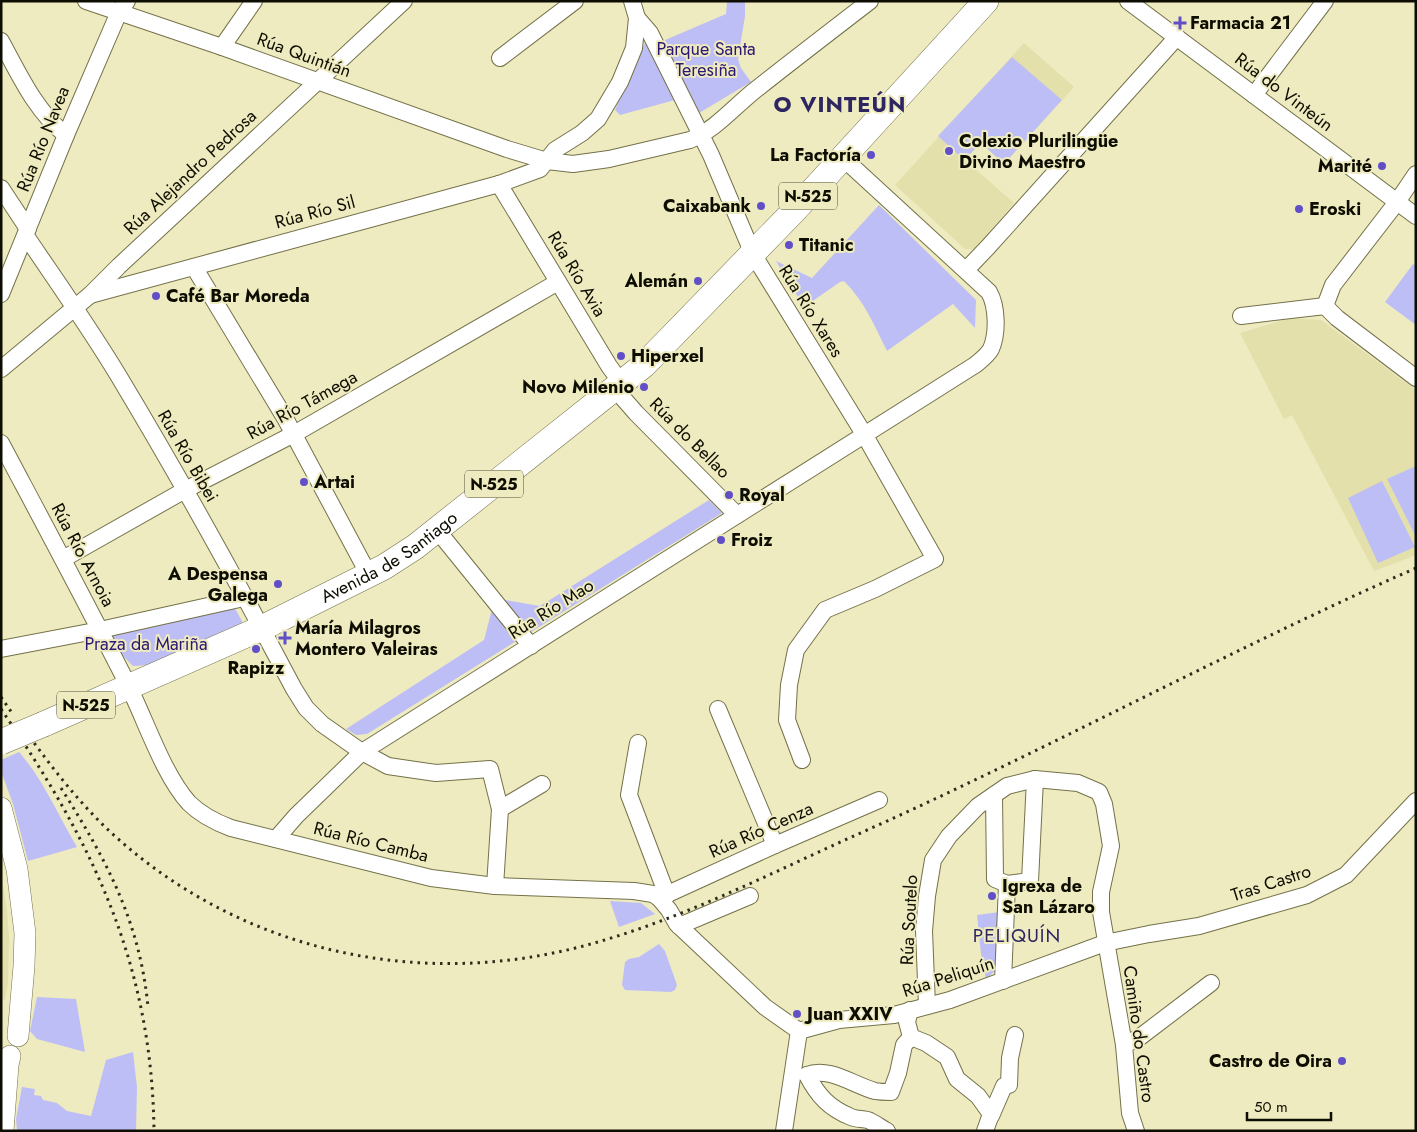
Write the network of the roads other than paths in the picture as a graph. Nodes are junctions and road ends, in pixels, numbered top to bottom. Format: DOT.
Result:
graph roads {
  1 [pos="86,1"];
  2 [pos="254,1"];
  3 [pos="404,1"];
  4 [pos="575,1"];
  5 [pos="632,1"];
  6 [pos="870,1"];
  7 [pos="986,1"];
  8 [pos="1128,1"];
  9 [pos="1325,1"];
  10 [pos="123,7"];
  11 [pos="637,18"];
  12 [pos="1177,37"];
  13 [pos="1,42"];
  14 [pos="222,47"];
  15 [pos="500,58"];
  16 [pos="317,81"];
  17 [pos="1254,95"];
  18 [pos="66,135"];
  19 [pos="701,135"];
  20 [pos="551,155"];
  21 [pos="843,158"];
  22 [pos="1416,174"];
  23 [pos="499,184"];
  24 [pos="1,188"];
  25 [pos="1397,202"];
  26 [pos="1416,216"];
  27 [pos="27,232"];
  28 [pos="753,254"];
  29 [pos="194,267"];
  30 [pos="966,270"];
  31 [pos="114,271"];
  32 [pos="558,282"];
  33 [pos="122,286"];
  34 [pos="1,294"];
  35 [pos="90,295"];
  36 [pos="1325,306"];
  37 [pos="75,308"];
  38 [pos="1241,316"];
  39 [pos="1,369"];
  40 [pos="1416,378"];
  41 [pos="619,387"];
  42 [pos="294,434"];
  43 [pos="864,434"];
  44 [pos="1,444"];
  45 [pos="185,490"];
  46 [pos="738,515"];
  47 [pos="437,530"];
  48 [pos="63,559"];
  49 [pos="369,575"];
  50 [pos="244,598"];
  51 [pos="262,628"];
  52 [pos="100,630"];
  53 [pos="531,646"];
  54 [pos="1,649"];
  55 [pos="128,687"];
  56 [pos="718,709"];
  57 [pos="1,742"];
  58 [pos="638,743"];
  59 [pos="362,752"];
  60 [pos="802,760"];
  61 [pos="1035,779"];
  62 [pos="542,784"];
  63 [pos="994,796"];
  64 [pos="879,800"];
  65 [pos="1416,801"];
  66 [pos="1,808"];
  67 [pos="500,809"];
  68 [pos="276,839"];
  69 [pos="775,845"];
  70 [pos="1007,884"];
  71 [pos="495,886"];
  72 [pos="663,896"];
  73 [pos="750,896"];
  74 [pos="676,921"];
  75 [pos="1106,943"];
  76 [pos="1003,981"];
  77 [pos="1211,983"];
  78 [pos="927,1006"];
  79 [pos="910,1010"];
  80 [pos="8,1027"];
  81 [pos="799,1031"];
  82 [pos="1015,1035"];
  83 [pos="911,1037"];
  84 [pos="1124,1045"];
  85 [pos="6,1058"];
  86 [pos="800,1072"];
  87 [pos="988,1123"];
  88 [pos="3,1131"];
  89 [pos="784,1131"];
  90 [pos="887,1131"];
  91 [pos="1136,1131"];
  1 -- 10 [label="street, Rúa Quintián"];
  2 -- 14 [label="street"];
  3 -- 16 [label="street, Rúa Alejandro Pedrosa"];
  4 -- 15 [label="street"];
  5 -- 11 [label="street"];
  6 -- 19 [label="street"];
  7 -- 21 [label="highway, Avenida de Santiago / N-525"];
  8 -- 12 [label="street, Rúa do Vinteún"];
  9 -- 17 [label="street"];
  10 -- 14 [label="street, Rúa Quintián"];
  10 -- 18 [label="street, Rúa Río Navea"];
  11 -- 19 [label="street, Rúa Río Xares"];
  11 -- 20 [label="street, Rúa Río Sil"];
  12 -- 17 [label="street, Rúa do Vinteún"];
  12 -- 30 [label="street"];
  13 -- 18 [label="street"];
  14 -- 16 [label="street, Rúa Quintián"];
  16 -- 20 [label="street, Rúa Quintián"];
  16 -- 31 [label="street, Rúa Alejandro Pedrosa"];
  17 -- 25 [label="street, Rúa do Vinteún"];
  18 -- 27 [label="street, Rúa Río Navea"];
  19 -- 20 [label="street"];
  19 -- 28 [label="street, Rúa Río Xares"];
  20 -- 23 [label="street, Rúa Río Sil"];
  21 -- 28 [label="highway, Avenida de Santiago / N-525"];
  21 -- 30 [label="street, Rúa Río Mao"];
  22 -- 25 [label="street"];
  23 -- 29 [label="street, Rúa Río Sil"];
  23 -- 32 [label="street, Rúa Río Avia"];
  24 -- 27 [label="street, Rúa Río Bibei"];
  25 -- 26 [label="street, Rúa do Vinteún"];
  25 -- 36 [label="street"];
  27 -- 34 [label="street, Rúa Río Navea"];
  27 -- 37 [label="street, Rúa Río Bibei"];
  28 -- 41 [label="highway, Avenida de Santiago / N-525"];
  28 -- 43 [label="street, Rúa Río Xares"];
  29 -- 33 [label="street, Rúa Río Sil"];
  29 -- 42 [label="street"];
  30 -- 43 [label="street, Rúa Río Mao"];
  31 -- 33 [label="street"];
  31 -- 35 [label="street, Rúa Alejandro Pedrosa"];
  32 -- 41 [label="street, Rúa Río Avia"];
  32 -- 42 [label="street, Rúa Río Támega"];
  33 -- 35 [label="street, Rúa Río Sil"];
  35 -- 37 [label="street, Rúa Alejandro Pedrosa"];
  36 -- 38 [label="street"];
  36 -- 40 [label="street"];
  37 -- 39 [label="street, Rúa Alejandro Pedrosa"];
  37 -- 45 [label="street, Rúa Río Bibei"];
  41 -- 46 [label="street, Rúa do Bellao"];
  41 -- 47 [label="highway, Avenida de Santiago / N-525"];
  42 -- 45 [label="street, Rúa Río Támega"];
  42 -- 49 [label="street"];
  43 -- 46 [label="street, Rúa Río Mao"];
  43 -- 60 [label="street, Rúa Río Xares"];
  44 -- 48 [label="street, Rúa Río Arnoia"];
  45 -- 48 [label="street, Rúa Río Támega"];
  45 -- 50 [label="street, Rúa Río Bibei"];
  46 -- 53 [label="street, Rúa Río Mao"];
  47 -- 49 [label="highway, Avenida de Santiago / N-525"];
  47 -- 53 [label="street"];
  48 -- 52 [label="street, Rúa Río Arnoia"];
  49 -- 51 [label="highway, Avenida de Santiago / N-525"];
  50 -- 51 [label="street, Rúa Río Bibei"];
  50 -- 52 [label="street"];
  51 -- 55 [label="highway, Avenida de Santiago / N-525"];
  51 -- 59 [label="street, Rúa Río Bibei"];
  52 -- 54 [label="street"];
  52 -- 55 [label="street, Rúa Río Arnoia"];
  53 -- 59 [label="street, Rúa Río Mao"];
  55 -- 57 [label="highway, Avenida de Santiago / N-525, bridge"];
  55 -- 68 [label="street, Rúa Río Camba"];
  56 -- 69 [label="street"];
  58 -- 72 [label="street"];
  59 -- 67 [label="street, Rúa Río Bibei"];
  59 -- 68 [label="street, Rúa Río Mao"];
  61 -- 63 [label="street, Rúa Soutelo"];
  61 -- 70 [label="street"];
  61 -- 75 [label="street, Rúa Soutelo"];
  62 -- 67 [label="street"];
  63 -- 70 [label="street"];
  63 -- 78 [label="street, Rúa Soutelo"];
  64 -- 69 [label="street, Rúa Río Cenza"];
  65 -- 75 [label="street, Tras Castro"];
  66 -- 80 [label="main road"];
  67 -- 71 [label="street"];
  68 -- 71 [label="street, Rúa Río Camba"];
  69 -- 72 [label="street, Rúa Río Cenza"];
  70 -- 76 [label="street"];
  71 -- 72 [label="street, Rúa Río Camba"];
  72 -- 74 [label="street"];
  73 -- 74 [label="street"];
  74 -- 81 [label="street"];
  75 -- 76 [label="street, Rúa Peliquín"];
  75 -- 84 [label="street, Camiño do Castro"];
  76 -- 78 [label="street, Rúa Peliquín"];
  77 -- 84 [label="street"];
  78 -- 79 [label="street, Rúa Peliquín"];
  79 -- 81 [label="street, Rúa Peliquín"];
  79 -- 83 [label="street"];
  80 -- 85 [label="main road"];
  81 -- 86 [label="street"];
  82 -- 87 [label="street"];
  83 -- 86 [label="street"];
  83 -- 87 [label="street"];
  84 -- 91 [label="street, Camiño do Castro"];
  85 -- 88 [label="main road"];
  86 -- 89 [label="street"];
  86 -- 90 [label="street"];
}
